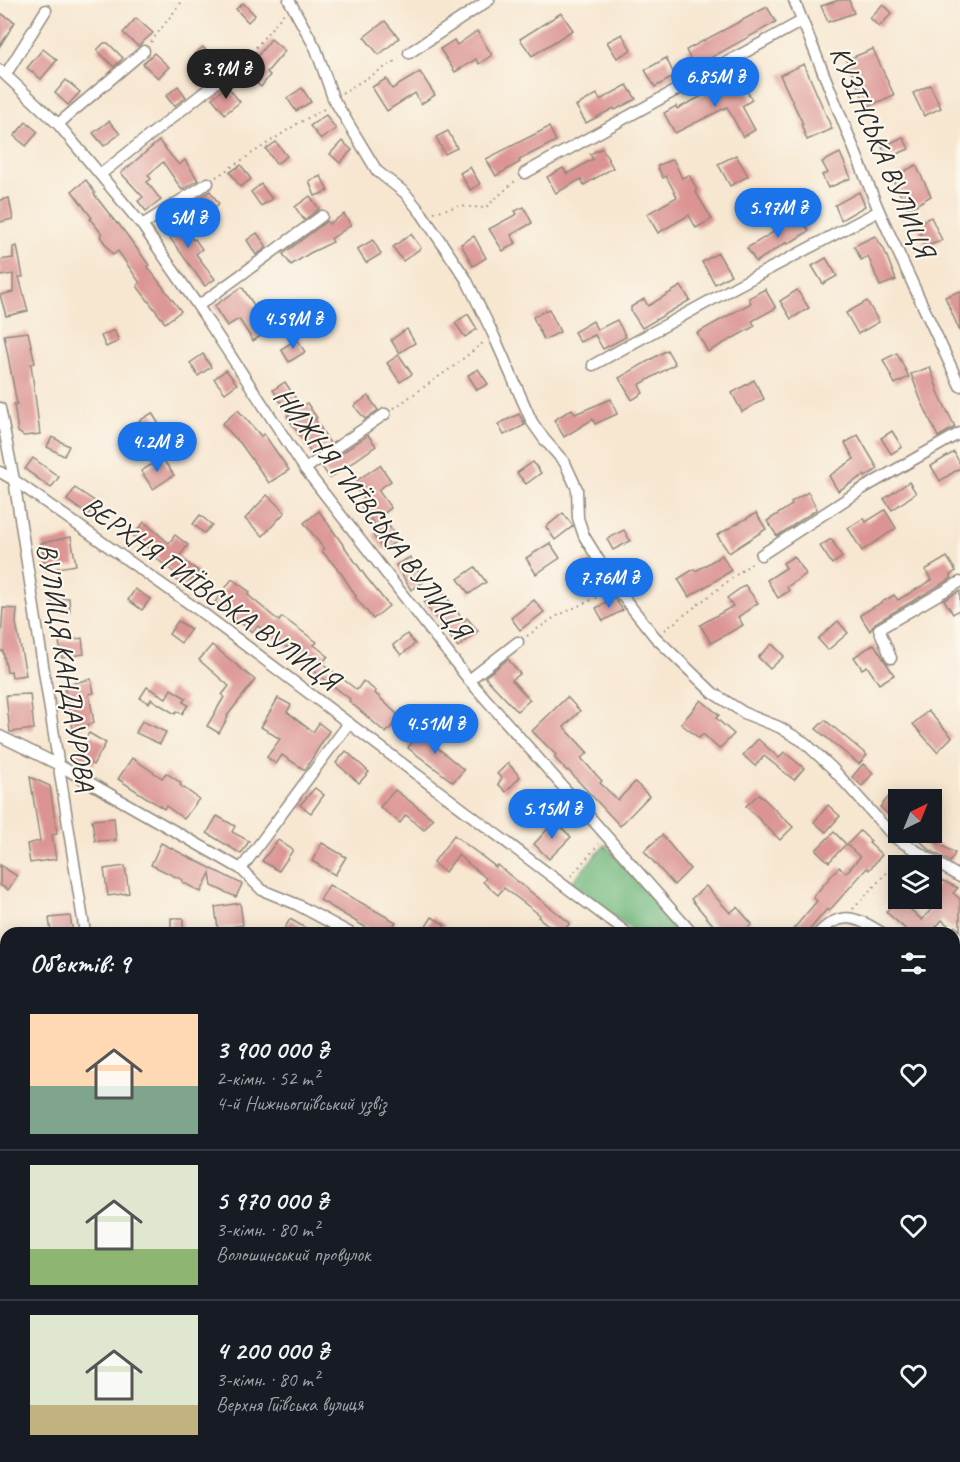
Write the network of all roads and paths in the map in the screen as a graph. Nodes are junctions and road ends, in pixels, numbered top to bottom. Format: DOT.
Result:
graph roads {
  1 [pos="183,0"];
  2 [pos="489,0"];
  3 [pos="794,0"];
  4 [pos="291,2"];
  5 [pos="46,10"];
  6 [pos="802,21"];
  7 [pos="144,51"];
  8 [pos="409,53"];
  9 [pos="246,59"];
  10 [pos="3,72"];
  11 [pos="335,100"];
  12 [pos="58,124"];
  13 [pos="525,172"];
  14 [pos="101,174"];
  15 [pos="221,174"];
  16 [pos="208,183"];
  17 [pos="879,211"];
  18 [pos="422,214"];
  19 [pos="322,216"];
  20 [pos="142,225"];
  21 [pos="198,306"];
  22 [pos="493,334"];
  23 [pos="593,365"];
  24 [pos="960,386"];
  25 [pos="0,408"];
  26 [pos="385,414"];
  27 [pos="960,433"];
  28 [pos="305,469"];
  29 [pos="0,472"];
  30 [pos="15,480"];
  31 [pos="761,555"];
  32 [pos="960,582"];
  33 [pos="616,588"];
  34 [pos="655,637"];
  35 [pos="518,642"];
  36 [pos="891,658"];
  37 [pos="469,680"];
  38 [pos="349,723"];
  39 [pos="0,736"];
  40 [pos="57,764"];
  41 [pos="606,835"];
  42 [pos="910,848"];
  43 [pos="241,869"];
  44 [pos="960,877"];
  45 [pos="562,886"];
  46 [pos="845,917"];
  47 [pos="84,927"];
  48 [pos="339,927"];
  49 [pos="619,927"];
  50 [pos="687,927"];
  51 [pos="827,927"];
  52 [pos="872,927"];
  1 -- 7 [label="path"];
  2 -- 8 [label="street"];
  3 -- 6 [label="street, КУЗІНСЬКА ВУЛИЦЯ"];
  4 -- 9 [label="path"];
  4 -- 11 [label="street"];
  5 -- 10 [label="street"];
  6 -- 13 [label="street"];
  6 -- 17 [label="street, КУЗІНСЬКА ВУЛИЦЯ"];
  7 -- 12 [label="street"];
  8 -- 11 [label="path"];
  9 -- 14 [label="street"];
  10 -- 12 [label="street, НИЖНЯ ГИЇВСЬКА ВУЛИЦЯ"];
  11 -- 15 [label="path"];
  11 -- 18 [label="street"];
  12 -- 14 [label="street, НИЖНЯ ГИЇВСЬКА ВУЛИЦЯ"];
  13 -- 18 [label="path"];
  14 -- 20 [label="street, НИЖНЯ ГИЇВСЬКА ВУЛИЦЯ"];
  16 -- 20 [label="street"];
  17 -- 23 [label="street"];
  17 -- 24 [label="street, КУЗІНСЬКА ВУЛИЦЯ"];
  18 -- 22 [label="street"];
  19 -- 21 [label="street"];
  20 -- 21 [label="street, НИЖНЯ ГИЇВСЬКА ВУЛИЦЯ"];
  21 -- 28 [label="street, НИЖНЯ ГИЇВСЬКА ВУЛИЦЯ"];
  22 -- 26 [label="path"];
  22 -- 33 [label="street"];
  25 -- 30 [label="street, ВУЛИЦЯ КАНДАУРОВА"];
  26 -- 28 [label="street"];
  27 -- 31 [label="street"];
  28 -- 37 [label="street, НИЖНЯ ГИЇВСЬКА ВУЛИЦЯ"];
  29 -- 30 [label="street, ВЕРХНЯ ГИЇВСЬКА ВУЛИЦЯ"];
  30 -- 38 [label="street, ВЕРХНЯ ГИЇВСЬКА ВУЛИЦЯ"];
  30 -- 40 [label="street, ВУЛИЦЯ КАНДАУРОВА"];
  31 -- 34 [label="path"];
  32 -- 36 [label="street"];
  33 -- 34 [label="street"];
  33 -- 35 [label="path"];
  34 -- 42 [label="street"];
  35 -- 37 [label="street"];
  37 -- 41 [label="street, НИЖНЯ ГИЇВСЬКА ВУЛИЦЯ"];
  38 -- 43 [label="street"];
  38 -- 45 [label="street, ВЕРХНЯ ГИЇВСЬКА ВУЛИЦЯ"];
  39 -- 40 [label="street"];
  40 -- 43 [label="street"];
  40 -- 47 [label="street, ВУЛИЦЯ КАНДАУРОВА"];
  41 -- 45 [label="path"];
  41 -- 50 [label="street, НИЖНЯ ГИЇВСЬКА ВУЛИЦЯ"];
  42 -- 44 [label="street"];
  42 -- 46 [label="path"];
  43 -- 48 [label="street"];
  45 -- 49 [label="street, ВЕРХНЯ ГИЇВСЬКА ВУЛИЦЯ"];
  46 -- 51 [label="street"];
  46 -- 52 [label="street"];
}
